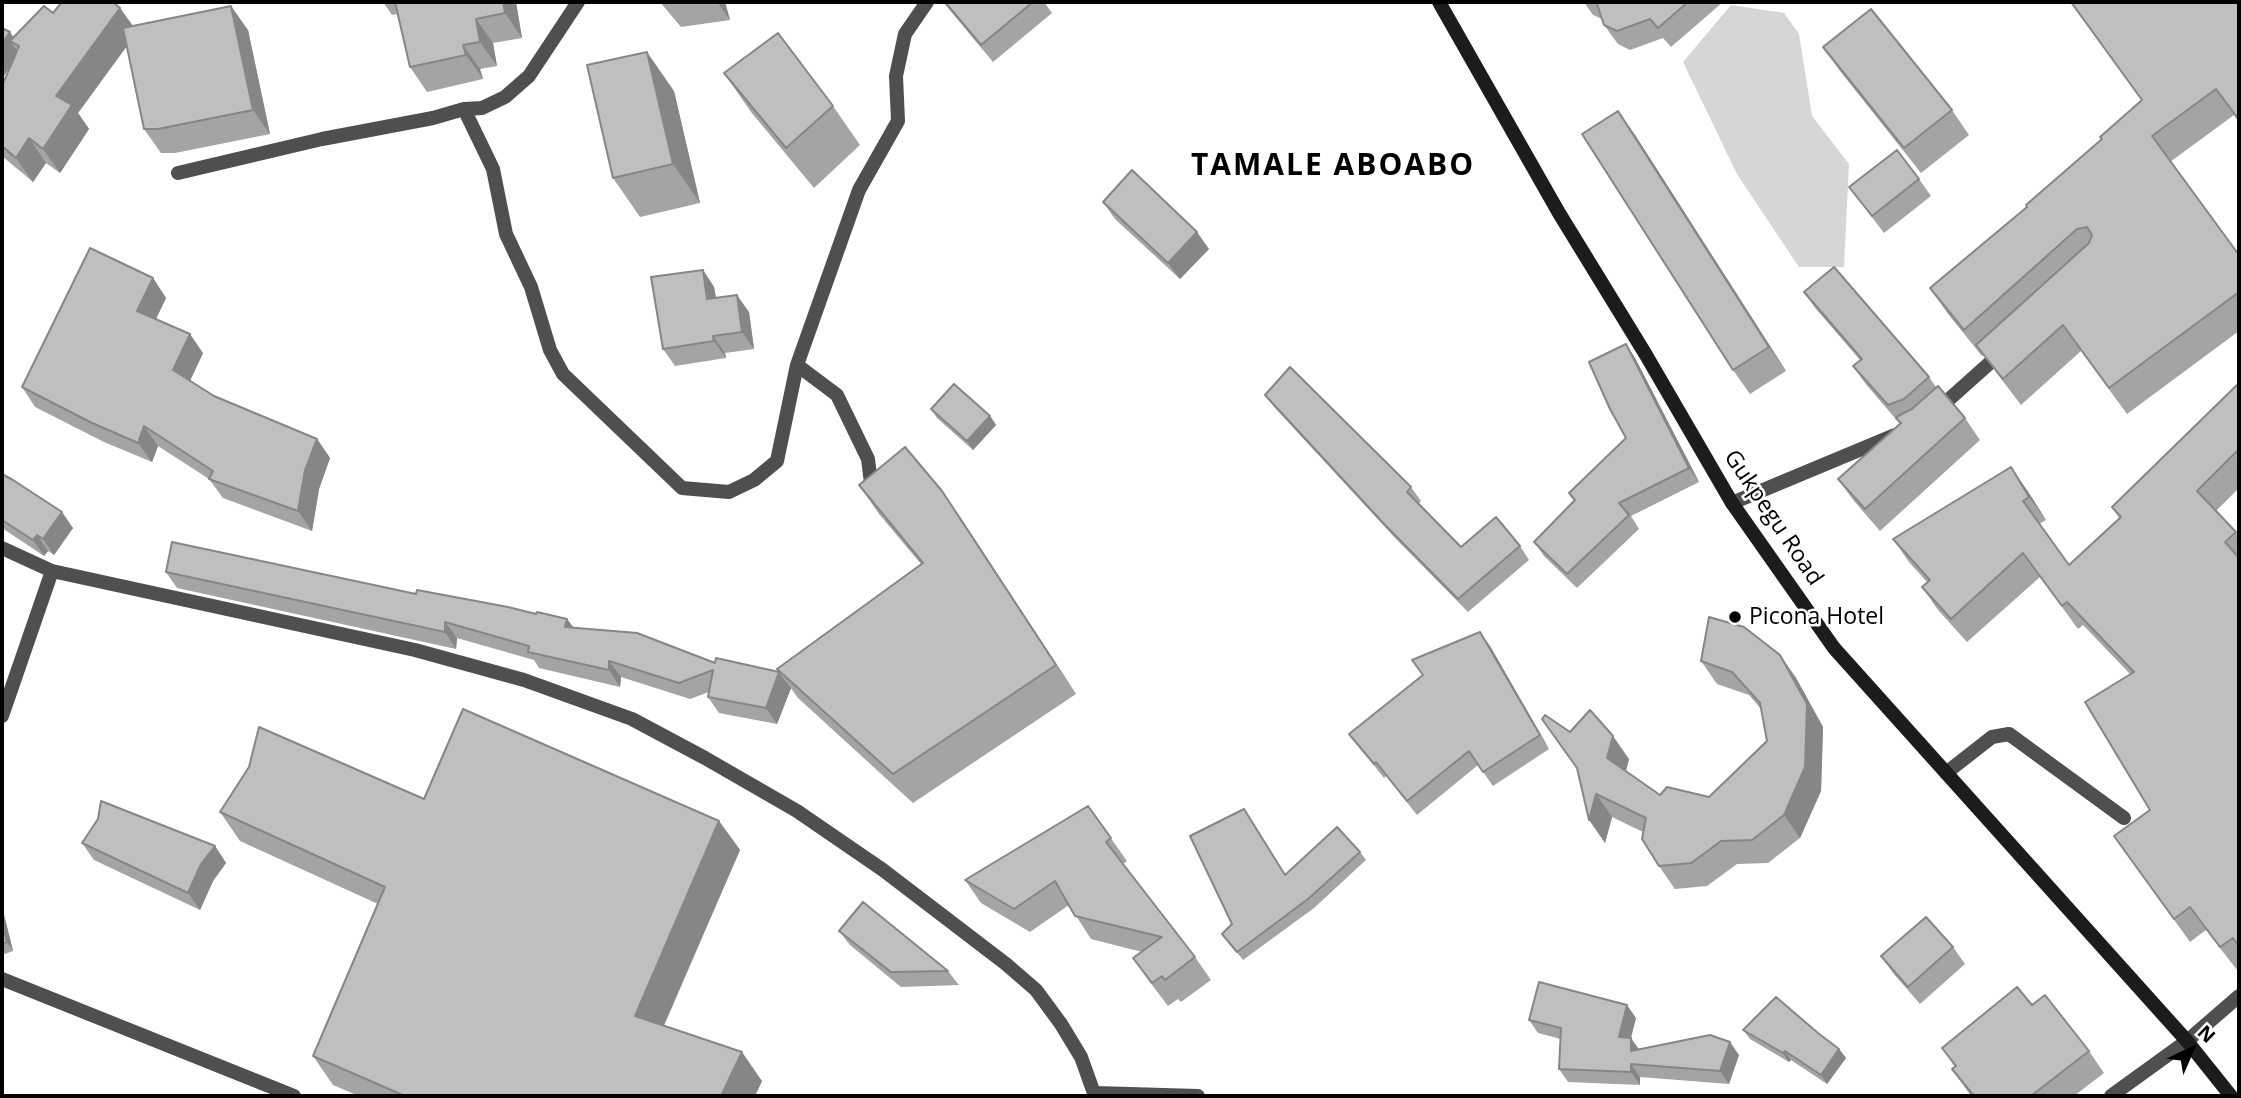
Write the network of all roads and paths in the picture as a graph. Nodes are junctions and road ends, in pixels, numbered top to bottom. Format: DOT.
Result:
graph roads {
  1 [pos="578,2"];
  2 [pos="927,2"];
  3 [pos="1443,3"];
  4 [pos="464,109"];
  5 [pos="178,173"];
  6 [pos="2015,340"];
  7 [pos="797,365"];
  8 [pos="1926,419"];
  9 [pos="1906,431"];
  10 [pos="872,491"];
  11 [pos="1732,503"];
  12 [pos="2,548"];
  13 [pos="52,571"];
  14 [pos="2,716"];
  15 [pos="1946,773"];
  16 [pos="2124,818"];
  17 [pos="2,979"];
  18 [pos="2239,996"];
  19 [pos="2187,1041"];
  20 [pos="1095,1095"];
  21 [pos="294,1096"];
  22 [pos="1198,1096"];
  23 [pos="2111,1096"];
  24 [pos="2231,1096"];
  1 -- 4 [label="street"];
  2 -- 7 [label="street"];
  3 -- 11 [label="street, Gukpegu Road"];
  4 -- 5 [label="street"];
  4 -- 7 [label="street"];
  6 -- 8 [label="street"];
  7 -- 10 [label="street"];
  9 -- 11 [label="street"];
  11 -- 15 [label="street, Gukpegu Road"];
  12 -- 13 [label="street"];
  13 -- 14 [label="street"];
  13 -- 20 [label="street"];
  15 -- 16 [label="street"];
  15 -- 19 [label="street, Gukpegu Road"];
  17 -- 21 [label="street"];
  18 -- 19 [label="street"];
  19 -- 23 [label="street"];
  19 -- 24 [label="street, Gukpegu Road"];
  20 -- 22 [label="street"];
}
